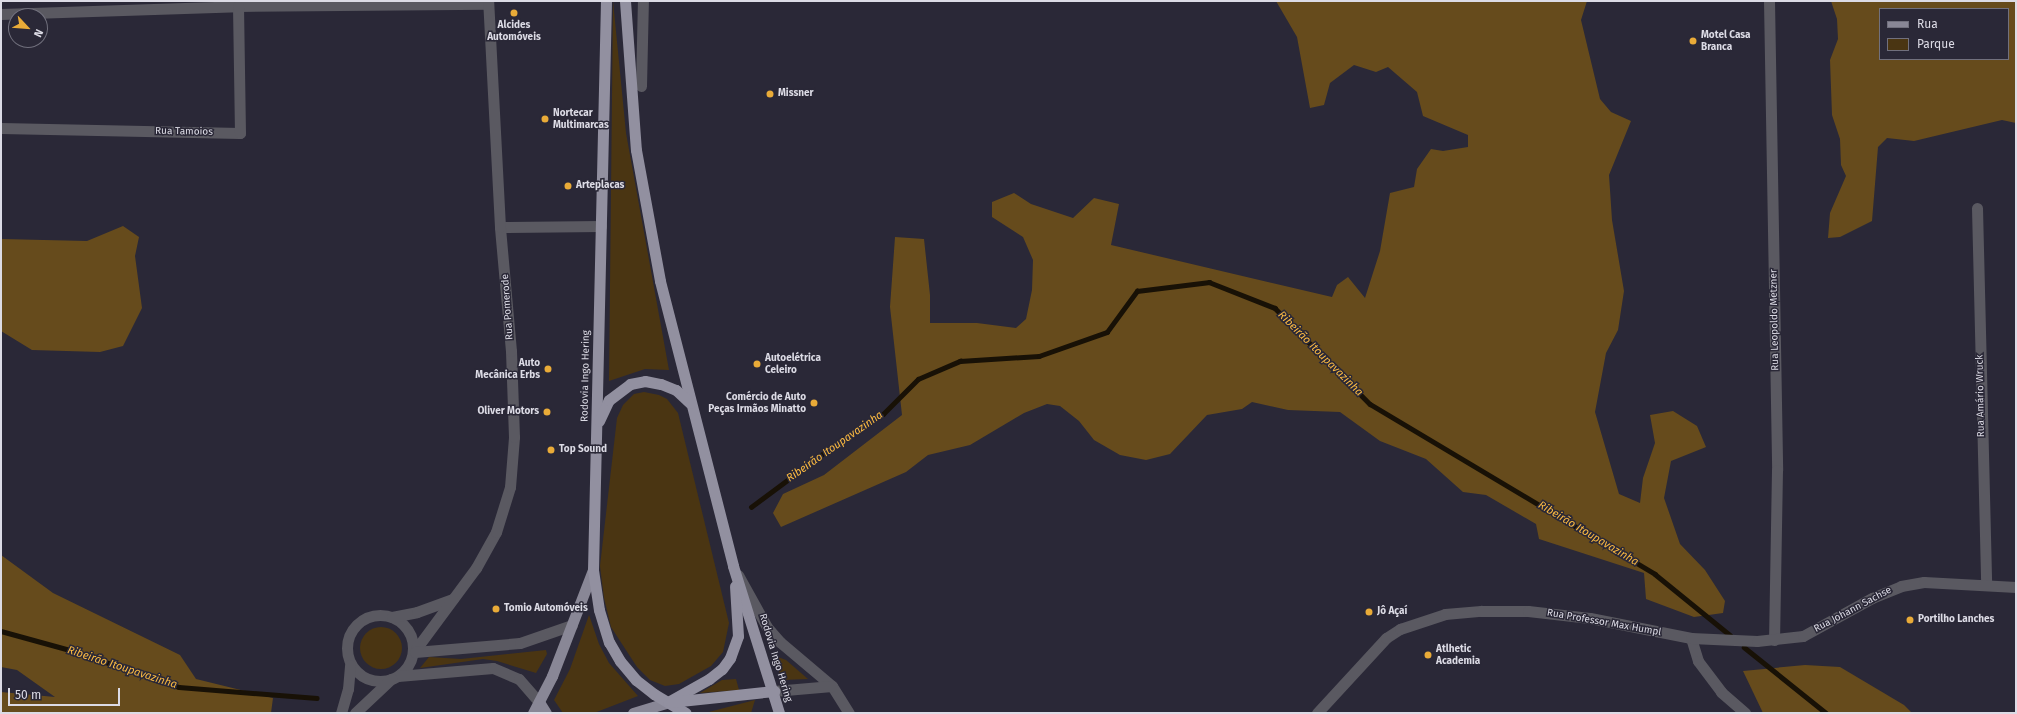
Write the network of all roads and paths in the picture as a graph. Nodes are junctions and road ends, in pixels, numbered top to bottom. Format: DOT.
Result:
graph roads {
  1 [pos="606,1"];
  2 [pos="625,1"];
  3 [pos="643,1"];
  4 [pos="1769,1"];
  5 [pos="488,2"];
  6 [pos="238,6"];
  7 [pos="1,14"];
  8 [pos="641,86"];
  9 [pos="1,128"];
  10 [pos="1977,208"];
  11 [pos="601,226"];
  12 [pos="500,227"];
  13 [pos="690,403"];
  14 [pos="597,425"];
  15 [pos="733,566"];
  16 [pos="593,570"];
  17 [pos="1986,585"];
  18 [pos="2016,587"];
  19 [pos="454,598"];
  20 [pos="392,617"];
  21 [pos="572,625"];
  22 [pos="1691,638"];
  23 [pos="1774,640"];
  24 [pos="415,650"];
  25 [pos="350,665"];
  26 [pos="395,678"];
  27 [pos="832,686"];
  28 [pos="774,691"];
  29 [pos="539,702"];
  30 [pos="668,702"];
  31 [pos="341,713"];
  32 [pos="355,713"];
  33 [pos="532,713"];
  34 [pos="546,713"];
  35 [pos="632,713"];
  36 [pos="686,713"];
  37 [pos="779,713"];
  38 [pos="849,713"];
  39 [pos="1318,713"];
  40 [pos="1745,713"];
  1 -- 11 [label="highway, Rodovia Ingo Hering"];
  2 -- 13 [label="highway, Rodovia Ingo Hering"];
  3 -- 8 [label="street"];
  4 -- 23 [label="street, Rua Leopoldo Metzner"];
  5 -- 6 [label="street"];
  5 -- 12 [label="street, Rua Pomerode"];
  6 -- 7 [label="street"];
  6 -- 9 [label="street, Rua Tamoios"];
  10 -- 17 [label="street, Rua Amário Wruck"];
  11 -- 12 [label="street"];
  11 -- 14 [label="highway, Rodovia Ingo Hering"];
  12 -- 19 [label="street, Rua Pomerode"];
  13 -- 14 [label="highway"];
  13 -- 15 [label="highway, Rodovia Ingo Hering"];
  14 -- 16 [label="highway, Rodovia Ingo Hering"];
  15 -- 27 [label="street"];
  15 -- 28 [label="highway, Rodovia Ingo Hering"];
  15 -- 30 [label="highway"];
  16 -- 21 [label="main road"];
  16 -- 30 [label="highway, Rodovia Ingo Hering"];
  17 -- 18 [label="street, Rua Johann Sachse"];
  17 -- 23 [label="street, Rua Johann Sachse"];
  19 -- 20 [label="street"];
  19 -- 24 [label="street, Rua Pomerode"];
  20 -- 24 [label="street"];
  20 -- 25 [label="street"];
  21 -- 24 [label="street"];
  21 -- 29 [label="main road"];
  22 -- 23 [label="street, Rua Johann Sachse"];
  22 -- 39 [label="street, Rua Professor Max Humpl"];
  22 -- 40 [label="street"];
  24 -- 26 [label="street"];
  25 -- 26 [label="street"];
  25 -- 31 [label="street"];
  26 -- 29 [label="street"];
  26 -- 32 [label="street"];
  27 -- 28 [label="street"];
  27 -- 38 [label="street"];
  28 -- 30 [label="highway"];
  28 -- 37 [label="highway, Rodovia Ingo Hering"];
  29 -- 33 [label="main road"];
  29 -- 34 [label="main road"];
  30 -- 35 [label="main road"];
  30 -- 36 [label="highway, Rodovia Ingo Hering"];
}
